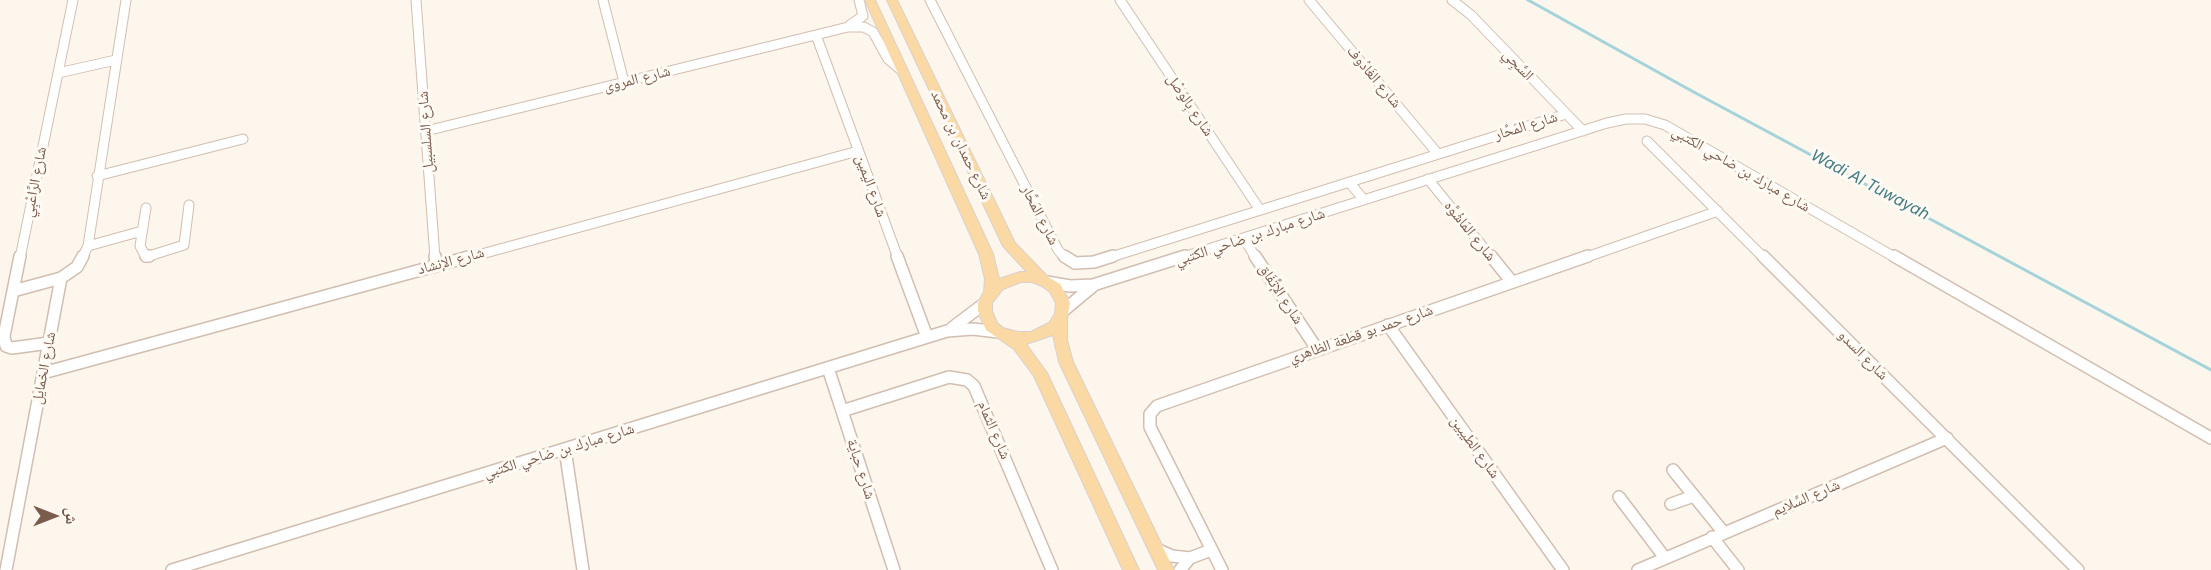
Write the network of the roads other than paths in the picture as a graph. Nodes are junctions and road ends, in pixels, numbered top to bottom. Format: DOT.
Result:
graph roads {
  1 [pos="74,0"];
  2 [pos="126,0"];
  3 [pos="416,0"];
  4 [pos="603,0"];
  5 [pos="859,0"];
  6 [pos="870,0"];
  7 [pos="930,0"];
  8 [pos="1120,0"];
  9 [pos="1309,0"];
  10 [pos="1452,0"];
  11 [pos="893,1"];
  12 [pos="848,27"];
  13 [pos="816,35"];
  14 [pos="116,60"];
  15 [pos="901,70"];
  16 [pos="58,73"];
  17 [pos="624,82"];
  18 [pos="1566,114"];
  19 [pos="426,131"];
  20 [pos="1583,131"];
  21 [pos="243,140"];
  22 [pos="1647,141"];
  23 [pos="858,151"];
  24 [pos="1438,154"];
  25 [pos="97,176"];
  26 [pos="1428,179"];
  27 [pos="1349,182"];
  28 [pos="1364,200"];
  29 [pos="189,205"];
  30 [pos="147,208"];
  31 [pos="1260,210"];
  32 [pos="1718,211"];
  33 [pos="142,231"];
  34 [pos="1244,239"];
  35 [pos="88,246"];
  36 [pos="436,265"];
  37 [pos="61,278"];
  38 [pos="1045,281"];
  39 [pos="1512,282"];
  40 [pos="1093,285"];
  41 [pos="13,291"];
  42 [pos="988,298"];
  43 [pos="1061,314"];
  44 [pos="1388,325"];
  45 [pos="947,331"];
  46 [pos="1002,334"];
  47 [pos="927,337"];
  48 [pos="49,343"];
  49 [pos="1317,349"];
  50 [pos="828,368"];
  51 [pos="44,373"];
  52 [pos="842,411"];
  53 [pos="1947,438"];
  54 [pos="2211,438"];
  55 [pos="565,449"];
  56 [pos="1673,470"];
  57 [pos="1694,496"];
  58 [pos="1619,497"];
  59 [pos="1671,504"];
  60 [pos="1718,535"];
  61 [pos="1156,549"];
  62 [pos="1211,550"];
  63 [pos="1190,558"];
  64 [pos="1665,558"];
  65 [pos="6,570"];
  66 [pos="172,570"];
  67 [pos="583,570"];
  68 [pos="894,570"];
  69 [pos="1052,570"];
  70 [pos="1131,570"];
  71 [pos="1166,570"];
  72 [pos="1180,570"];
  73 [pos="1222,570"];
  74 [pos="1563,570"];
  75 [pos="1638,570"];
  76 [pos="1738,570"];
  77 [pos="2078,570"];
  1 -- 16 [label="street, شارع الرَّاعْبِي"];
  2 -- 14 [label="street"];
  3 -- 19 [label="street, شارع السلسبيل"];
  4 -- 17 [label="street"];
  5 -- 12 [label="street"];
  6 -- 15 [label="main road, شارع حمدان بن محمد"];
  7 -- 31 [label="street, شارع المَحَّار"];
  8 -- 31 [label="street, شارع بِالوَصْل"];
  9 -- 24 [label="street, شارع الغَادُوف"];
  10 -- 18 [label="street, السَّجِي"];
  11 -- 38 [label="main road, شارع حمدان بن محمد"];
  12 -- 13 [label="street, شارع المروى"];
  12 -- 15 [label="street"];
  13 -- 17 [label="street, شارع المروى"];
  13 -- 23 [label="street, شارع اليمين"];
  14 -- 16 [label="street"];
  14 -- 25 [label="street"];
  15 -- 42 [label="main road, شارع حمدان بن محمد"];
  16 -- 41 [label="street, شارع الرَّاعْبِي"];
  17 -- 19 [label="street, شارع المروى"];
  18 -- 20 [label="street, السَّجِي"];
  18 -- 24 [label="street, شارع المَحَّار"];
  19 -- 36 [label="street, شارع السلسبيل"];
  20 -- 26 [label="street, شارع مبارك بن ضاحي الكتبي"];
  20 -- 54 [label="street, شارع مبارك بن ضاحي الكتبي"];
  21 -- 25 [label="street"];
  22 -- 32 [label="street, شارع السدو"];
  23 -- 36 [label="street, شارع الإنشاد"];
  23 -- 47 [label="street, شارع اليمين"];
  24 -- 27 [label="street, شارع المَحَّار"];
  25 -- 35 [label="street"];
  26 -- 28 [label="street, شارع مبارك بن ضاحي الكتبي"];
  26 -- 39 [label="street, شارع المَاشُوَّه"];
  27 -- 28 [label="street"];
  27 -- 31 [label="street, شارع المَحَّار"];
  28 -- 34 [label="street, شارع مبارك بن ضاحي الكتبي"];
  29 -- 33 [label="street"];
  30 -- 33 [label="street"];
  32 -- 39 [label="street, شارع حمد بو قطعة الظاهري"];
  32 -- 53 [label="street, شارع السدو"];
  33 -- 35 [label="street"];
  34 -- 40 [label="street, شارع مبارك بن ضاحي الكتبي"];
  34 -- 49 [label="street, شارع الإتِّفَاق"];
  35 -- 37 [label="street"];
  36 -- 51 [label="street, شارع الإنشاد"];
  37 -- 41 [label="street"];
  37 -- 48 [label="street, شارع الخمايل"];
  38 -- 40 [label="street, شارع مبارك بن ضاحي الكتبي"];
  38 -- 42 [label="main road"];
  38 -- 43 [label="main road"];
  39 -- 44 [label="street, شارع حمد بو قطعة الظاهري"];
  40 -- 43 [label="street, شارع مبارك بن ضاحي الكتبي"];
  41 -- 48 [label="street, شارع الرَّاعْبِي"];
  42 -- 45 [label="street, شارع مبارك بن ضاحي الكتبي"];
  42 -- 46 [label="main road"];
  43 -- 46 [label="main road"];
  43 -- 61 [label="main road"];
  44 -- 49 [label="street, شارع حمد بو قطعة الظاهري"];
  44 -- 74 [label="street, شارع الطيبين"];
  45 -- 46 [label="street, شارع مبارك بن ضاحي الكتبي"];
  45 -- 47 [label="street, شارع مبارك بن ضاحي الكتبي"];
  46 -- 70 [label="main road"];
  47 -- 50 [label="street, شارع مبارك بن ضاحي الكتبي"];
  48 -- 51 [label="street, شارع الخمايل"];
  49 -- 62 [label="street, شارع حمد بو قطعة الظاهري"];
  50 -- 52 [label="street, شارع حباية"];
  50 -- 55 [label="street, شارع مبارك بن ضاحي الكتبي"];
  51 -- 65 [label="street, شارع الخمايل"];
  52 -- 68 [label="street, شارع حباية"];
  52 -- 69 [label="street, شارع الثمام"];
  53 -- 60 [label="street, شارع السَّلايم"];
  53 -- 77 [label="street, شارع السدو"];
  55 -- 66 [label="street, شارع مبارك بن ضاحي الكتبي"];
  55 -- 67 [label="street"];
  56 -- 57 [label="street"];
  57 -- 59 [label="street"];
  57 -- 60 [label="street"];
  58 -- 64 [label="street"];
  60 -- 64 [label="street, شارع السَّلايم"];
  60 -- 76 [label="street"];
  61 -- 63 [label="street"];
  61 -- 71 [label="main road"];
  62 -- 63 [label="street"];
  62 -- 73 [label="street, شارع حمد بو قطعة الظاهري"];
  63 -- 72 [label="street"];
  64 -- 75 [label="street, شارع السَّلايم"];
}
